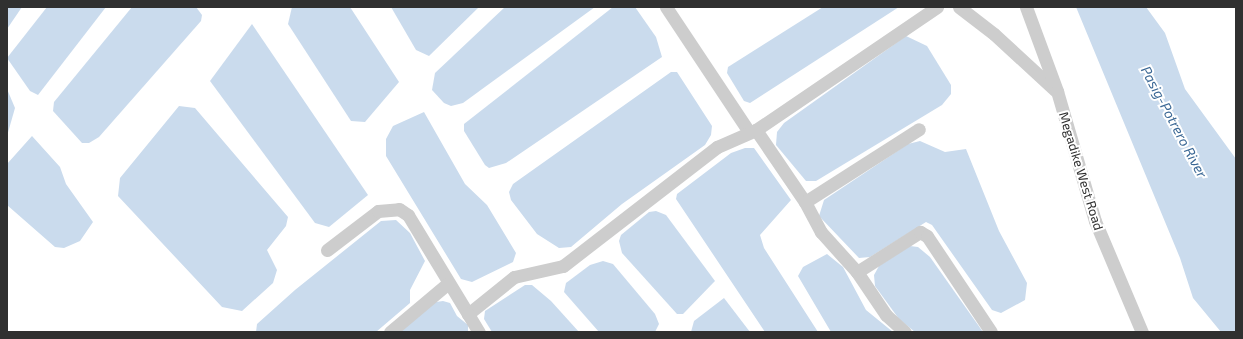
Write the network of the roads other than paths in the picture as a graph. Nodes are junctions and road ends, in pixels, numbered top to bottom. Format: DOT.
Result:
graph roads {
  1 [pos="666,7"];
  2 [pos="937,7"];
  3 [pos="959,7"];
  4 [pos="1026,7"];
  5 [pos="1056,91"];
  6 [pos="919,129"];
  7 [pos="752,131"];
  8 [pos="805,202"];
  9 [pos="327,250"];
  10 [pos="857,272"];
  11 [pos="447,284"];
  12 [pos="468,314"];
  13 [pos="390,332"];
  14 [pos="479,332"];
  15 [pos="905,332"];
  16 [pos="991,332"];
  17 [pos="1142,332"];
  1 -- 7 [label="street"];
  2 -- 7 [label="street"];
  3 -- 5 [label="street"];
  4 -- 5 [label="street, Megadike West Road"];
  5 -- 17 [label="street, Megadike West Road"];
  6 -- 8 [label="street"];
  7 -- 8 [label="street"];
  7 -- 12 [label="street"];
  8 -- 10 [label="street"];
  9 -- 11 [label="street"];
  10 -- 15 [label="street"];
  10 -- 16 [label="street"];
  11 -- 12 [label="street"];
  11 -- 13 [label="street"];
  12 -- 14 [label="street"];
}
